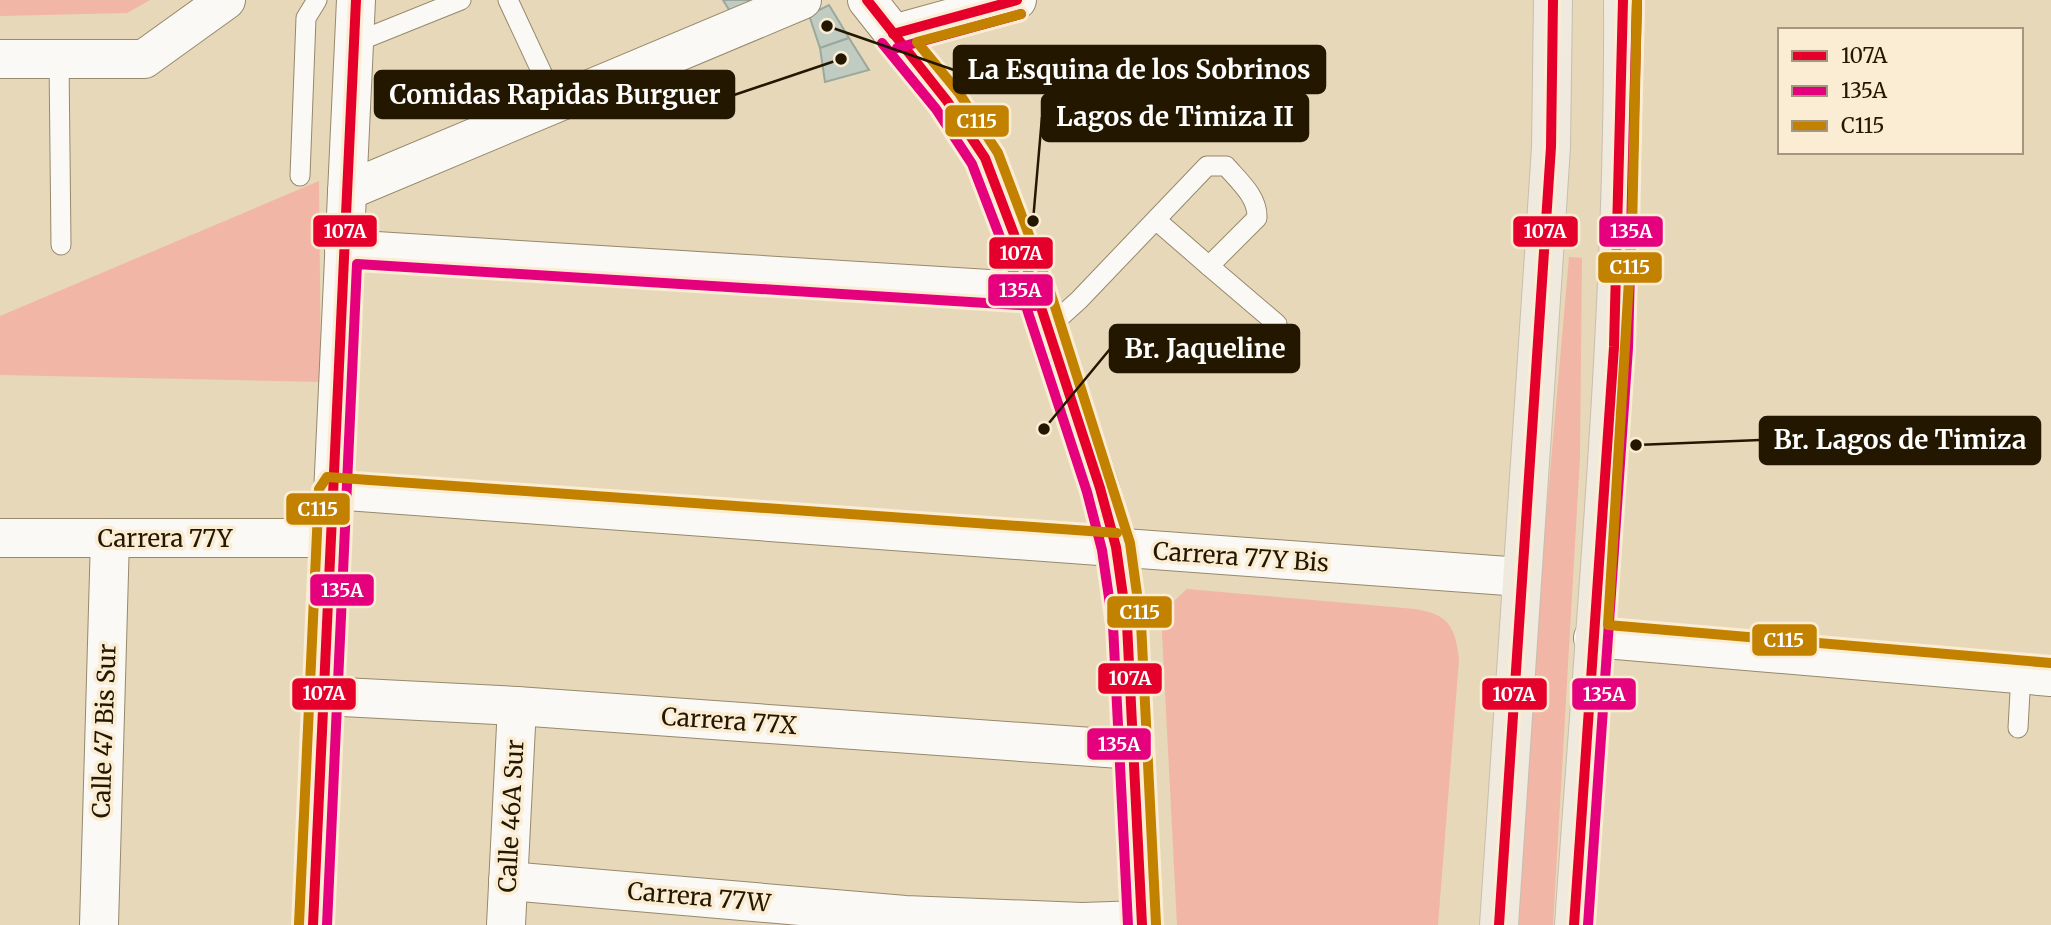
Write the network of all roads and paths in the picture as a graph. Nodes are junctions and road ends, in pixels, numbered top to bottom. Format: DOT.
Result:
graph roads {
  1 [pos="226,0"];
  2 [pos="317,0"];
  3 [pos="356,0"];
  4 [pos="461,0"];
  5 [pos="508,0"];
  6 [pos="802,0"];
  7 [pos="867,0"];
  8 [pos="1017,0"];
  9 [pos="1553,0"];
  10 [pos="1623,0"];
  11 [pos="894,34"];
  12 [pos="354,43"];
  13 [pos="59,59"];
  14 [pos="0,60"];
  15 [pos="556,103"];
  16 [pos="300,176"];
  17 [pos="347,191"];
  18 [pos="1156,220"];
  19 [pos="61,245"];
  20 [pos="345,249"];
  21 [pos="1209,266"];
  22 [pos="1042,310"];
  23 [pos="1277,324"];
  24 [pos="333,491"];
  25 [pos="0,538"];
  26 [pos="110,538"];
  27 [pos="331,538"];
  28 [pos="1116,547"];
  29 [pos="1521,577"];
  30 [pos="1593,638"];
  31 [pos="2036,675"];
  32 [pos="323,696"];
  33 [pos="517,706"];
  34 [pos="2018,728"];
  35 [pos="1134,750"];
  36 [pos="508,881"];
  37 [pos="905,920"];
  38 [pos="1142,923"];
  39 [pos="99,925"];
  40 [pos="313,925"];
  41 [pos="506,925"];
  42 [pos="1499,925"];
  43 [pos="1574,925"];
  1 -- 13 [label="street"];
  2 -- 16 [label="lane"];
  3 -- 12 [label="street"];
  4 -- 12 [label="lane"];
  5 -- 15 [label="lane"];
  6 -- 15 [label="street"];
  7 -- 11 [label="street"];
  8 -- 11 [label="street"];
  9 -- 29 [label="main road"];
  10 -- 30 [label="main road"];
  11 -- 22 [label="street"];
  12 -- 17 [label="street"];
  13 -- 14 [label="street"];
  13 -- 19 [label="lane"];
  15 -- 17 [label="street"];
  17 -- 20 [label="street"];
  18 -- 21 [label="lane"];
  18 -- 21 [label="lane"];
  18 -- 22 [label="lane"];
  20 -- 22 [label="street"];
  20 -- 24 [label="street"];
  21 -- 23 [label="lane"];
  22 -- 28 [label="street"];
  24 -- 27 [label="street"];
  24 -- 28 [label="street, Carrera 77Y Bis"];
  25 -- 26 [label="street, Carrera 77Y"];
  26 -- 27 [label="street, Carrera 77Y"];
  26 -- 39 [label="street, Calle 47 Bis Sur"];
  27 -- 32 [label="street"];
  28 -- 29 [label="street, Carrera 77Y Bis"];
  28 -- 35 [label="street"];
  29 -- 42 [label="main road"];
  30 -- 31 [label="street"];
  30 -- 43 [label="main road"];
  31 -- 34 [label="lane"];
  32 -- 33 [label="street, Carrera 77X"];
  32 -- 40 [label="street"];
  33 -- 35 [label="street, Carrera 77X"];
  33 -- 36 [label="street, Calle 46A Sur"];
  35 -- 38 [label="street"];
  36 -- 37 [label="street, Carrera 77W"];
  36 -- 41 [label="street, Calle 46A Sur"];
  37 -- 38 [label="street, Carrera 77W"];
}
